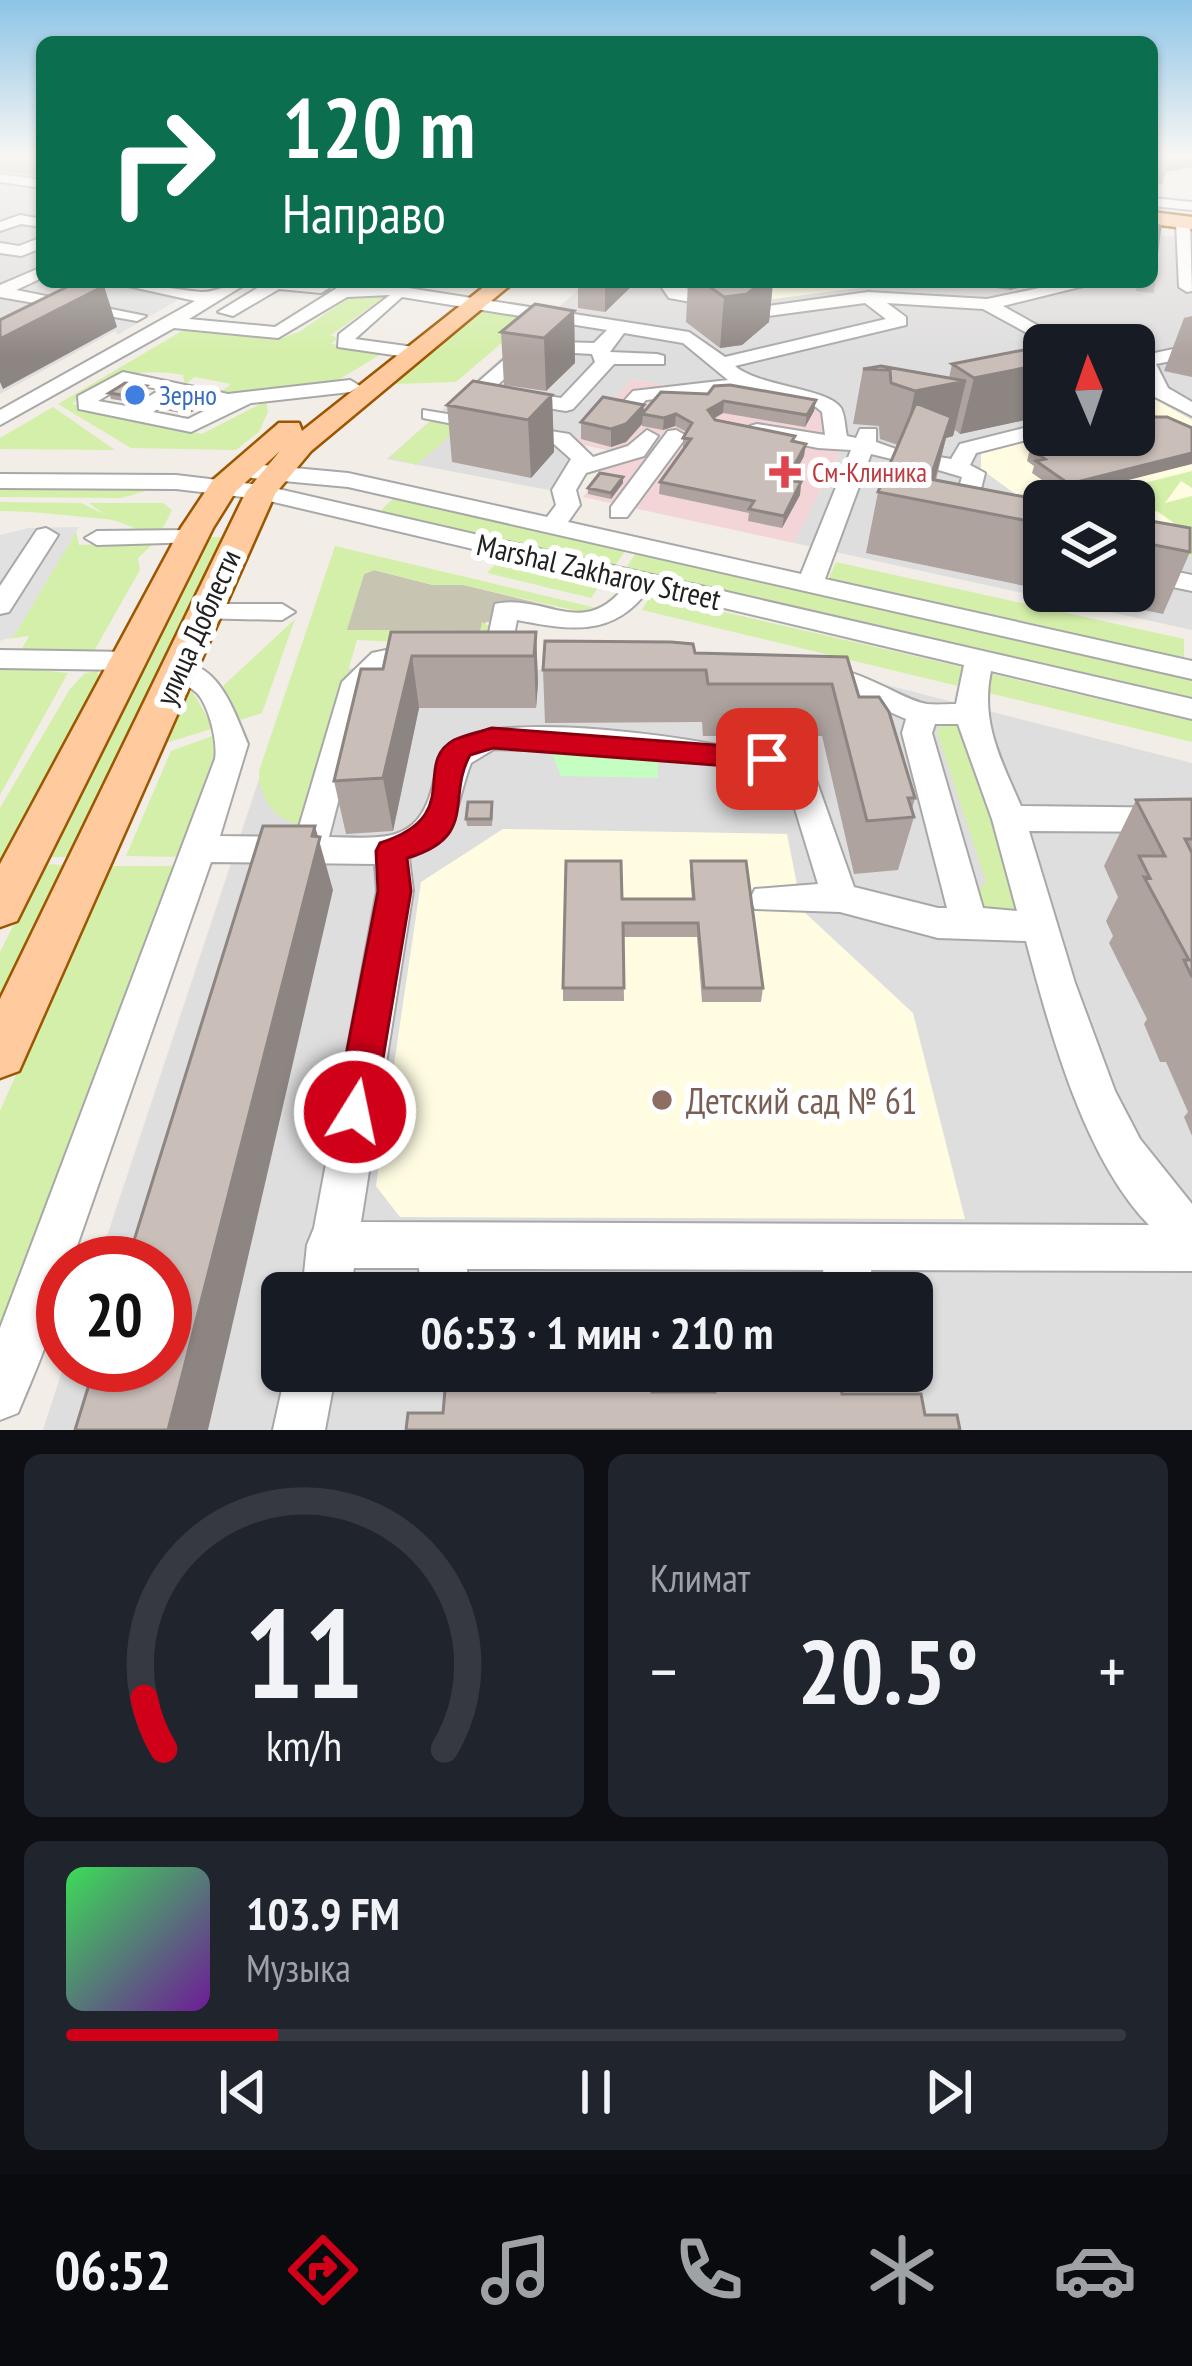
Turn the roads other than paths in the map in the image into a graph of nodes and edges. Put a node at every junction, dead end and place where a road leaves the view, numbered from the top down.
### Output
1 (1189, 225) edge
2 (22, 230) dead end
3 (0, 244) edge
4 (36, 245) edge
5 (36, 274) edge
6 (4, 284) edge
7 (1184, 287) edge
8 (151, 288) edge
9 (231, 288) edge
10 (269, 288) edge
11 (312, 288) edge
12 (671, 288) edge
13 (1063, 288) edge
14 (321, 289) junction
15 (344, 292) junction
16 (474, 296) edge
17 (868, 297) junction
18 (395, 298) dead end
19 (211, 299) junction
20 (987, 304) junction
21 (722, 305) junction
22 (137, 316) dead end
23 (170, 322) junction
24 (206, 324) junction
25 (1024, 324) edge
26 (620, 327) junction
27 (698, 330) junction
28 (247, 332) junction
29 (406, 350) junction
30 (1192, 351) edge
31 (603, 353) junction
32 (658, 360) dead end
33 (1155, 362) edge
34 (721, 364) junction
35 (746, 384) junction
36 (350, 386) junction
37 (173, 389) junction
38 (285, 394) junction
39 (1174, 395) edge
40 (244, 399) junction
41 (552, 403) junction
42 (626, 410) edge
43 (1192, 410) edge
44 (135, 414) junction
45 (430, 414) dead end
46 (308, 415) junction
47 (0, 418) edge
48 (742, 427) edge
49 (836, 428) junction
50 (525, 432) junction
51 (868, 434) junction
52 (1023, 435) edge
53 (647, 436) dead end
54 (676, 436) dead end
55 (896, 453) edge
56 (923, 458) edge
57 (581, 467) junction
58 (966, 467) junction
59 (999, 468) dead end
60 (0, 472) edge
61 (250, 480) junction
62 (643, 480) junction
63 (0, 481) edge
64 (619, 512) dead end
65 (552, 527) junction
66 (46, 535) dead end
67 (192, 537) junction
68 (98, 538) dead end
69 (980, 538) edge
70 (1155, 575) edge
71 (642, 581) junction
72 (1192, 583) edge
73 (810, 584) junction
74 (0, 606) edge
75 (204, 612) junction
76 (282, 612) dead end
77 (0, 658) edge
78 (979, 659) junction
79 (128, 661) junction
80 (1192, 670) edge
81 (178, 671) junction
82 (794, 680) edge
83 (1192, 709) edge
84 (922, 714) junction
85 (971, 714) junction
86 (1009, 818) junction
87 (1192, 820) edge
88 (200, 849) junction
89 (309, 850) junction
90 (391, 851) junction
91 (3, 897) edge
92 (840, 898) junction
93 (769, 899) dead end
94 (969, 922) junction
95 (1040, 927) junction
96 (0, 1054) edge
97 (1192, 1236) edge
98 (331, 1245) junction
99 (441, 1245) junction
100 (1192, 1248) edge
101 (847, 1270) edge
102 (328, 1272) edge
103 (443, 1272) edge
104 (307, 1392) edge
105 (0, 1394) edge
106 (299, 1430) edge

1 - 7 street
2 - 3 street
3 - 4 street
5 - 6 street
6 - 22 street
8 - 19 street
9 - 19 street
10 - 24 street
11 - 14 street
12 - 21 street
13 - 20 street
14 - 15 street
14 - 28 street
15 - 16 street
15 - 28 street
16 - 26 street
16 - 29 main road, улица Доблести
17 - 20 street
17 - 21 street
17 - 34 street
18 - 29 street
19 - 23 street
20 - 25 street
21 - 27 street
23 - 24 street
23 - 47 street
24 - 28 street
26 - 27 street
26 - 31 street
27 - 34 street
29 - 36 main road, улица Доблести
29 - 61 main road, улица Доблести
30 - 33 street
31 - 32 street
31 - 41 street
31 - 41 street
34 - 35 street
35 - 42 street
35 - 49 street
36 - 38 street
36 - 46 main road, улица Доблести
37 - 40 street
37 - 44 street
37 - 44 street
38 - 40 street
38 - 46 street
39 - 43 street
40 - 44 street
41 - 50 street
45 - 50 street
46 - 61 main road, улица Доблести
48 - 49 street
49 - 51 street
49 - 51 street
50 - 57 street
51 - 55 street
51 - 73 street
52 - 58 street
53 - 57 street
54 - 62 street
56 - 58 street
57 - 62 street
57 - 65 street
58 - 59 street
58 - 69 street
60 - 61 street, Marshal Zakharov Street
61 - 63 street, Marshal Zakharov Street
61 - 65 street, Marshal Zakharov Street
61 - 67 main road, улица Доблести
61 - 71 street, Marshal Zakharov Street
61 - 75 main road, улица Доблести
62 - 64 street
65 - 73 street, Marshal Zakharov Street
66 - 74 street
67 - 68 street
67 - 79 main road, улица Доблести
70 - 72 street
71 - 78 street, Marshal Zakharov Street
71 - 89 street
73 - 80 street, Marshal Zakharov Street
75 - 76 street
75 - 81 main road, улица Доблести
77 - 79 street
78 - 83 street, Marshal Zakharov Street
78 - 85 street
79 - 91 main road, улица Доблести
81 - 88 street
81 - 96 main road, улица Доблести
82 - 84 street
84 - 85 street
84 - 94 street
85 - 86 street
86 - 87 street
86 - 95 street
88 - 89 street
88 - 105 street
89 - 90 street
90 - 92 street
90 - 98 street
92 - 93 street
92 - 94 street
94 - 95 street
95 - 97 street
98 - 99 street
98 - 102 street
99 - 101 street
99 - 103 street
100 - 101 street
104 - 106 street

